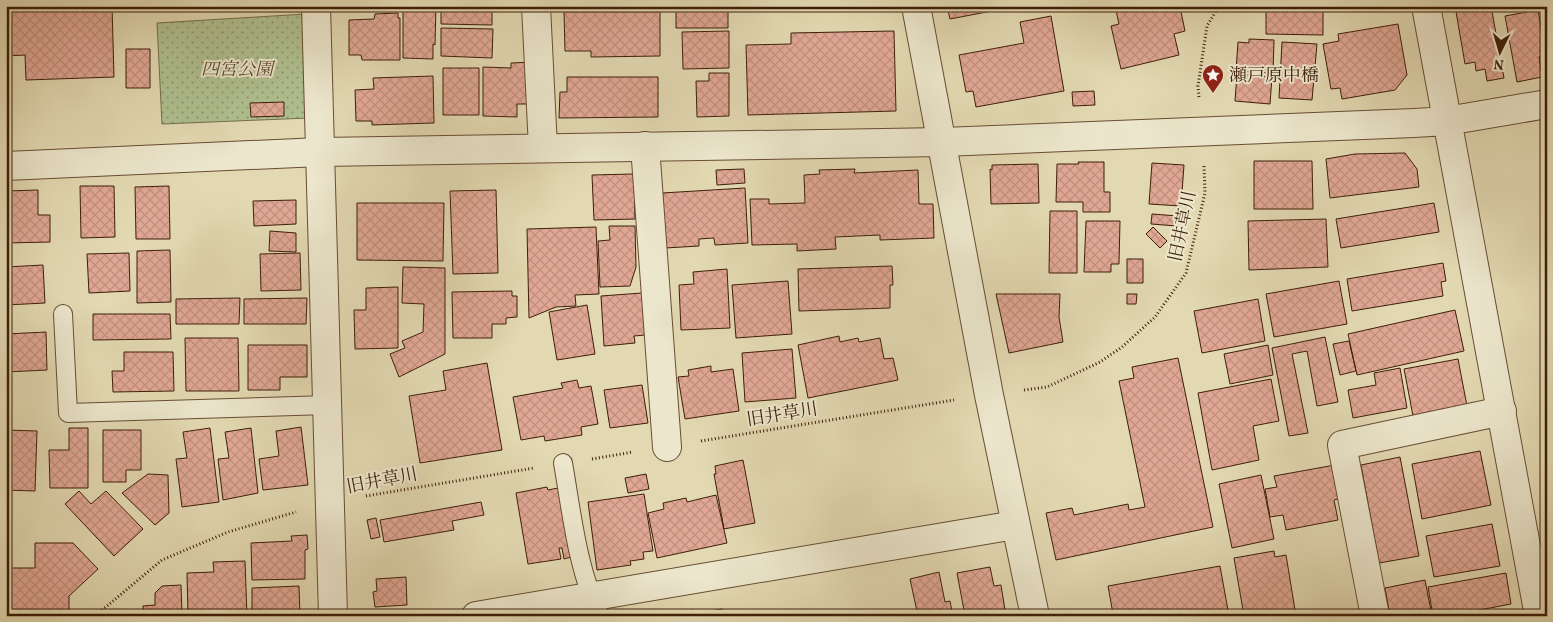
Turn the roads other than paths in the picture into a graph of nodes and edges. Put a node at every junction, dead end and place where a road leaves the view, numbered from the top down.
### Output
1 (316, 6) edge
2 (536, 6) edge
3 (916, 6) edge
4 (1426, 6) edge
5 (1547, 104) edge
6 (1447, 121) junction
7 (942, 142) junction
8 (645, 146) junction
9 (543, 148) junction
10 (320, 152) junction
11 (6, 166) edge
12 (63, 314) dead end
13 (328, 405) junction
14 (1502, 412) junction
15 (667, 447) road end
16 (563, 463) road end
17 (1015, 525) junction
18 (596, 606) edge
19 (333, 616) edge
20 (476, 616) edge
21 (1035, 616) edge
22 (1375, 616) edge
23 (1539, 616) edge

1 - 10 street
2 - 9 street
3 - 7 street
4 - 6 street
5 - 6 street
6 - 7 street
6 - 14 street
7 - 8 street
7 - 17 street
8 - 9 street
8 - 15 street
9 - 10 street
10 - 11 street
10 - 13 street
12 - 13 lane
13 - 19 street
14 - 22 street
14 - 23 street
16 - 18 lane
17 - 18 street
17 - 21 street
18 - 20 street

